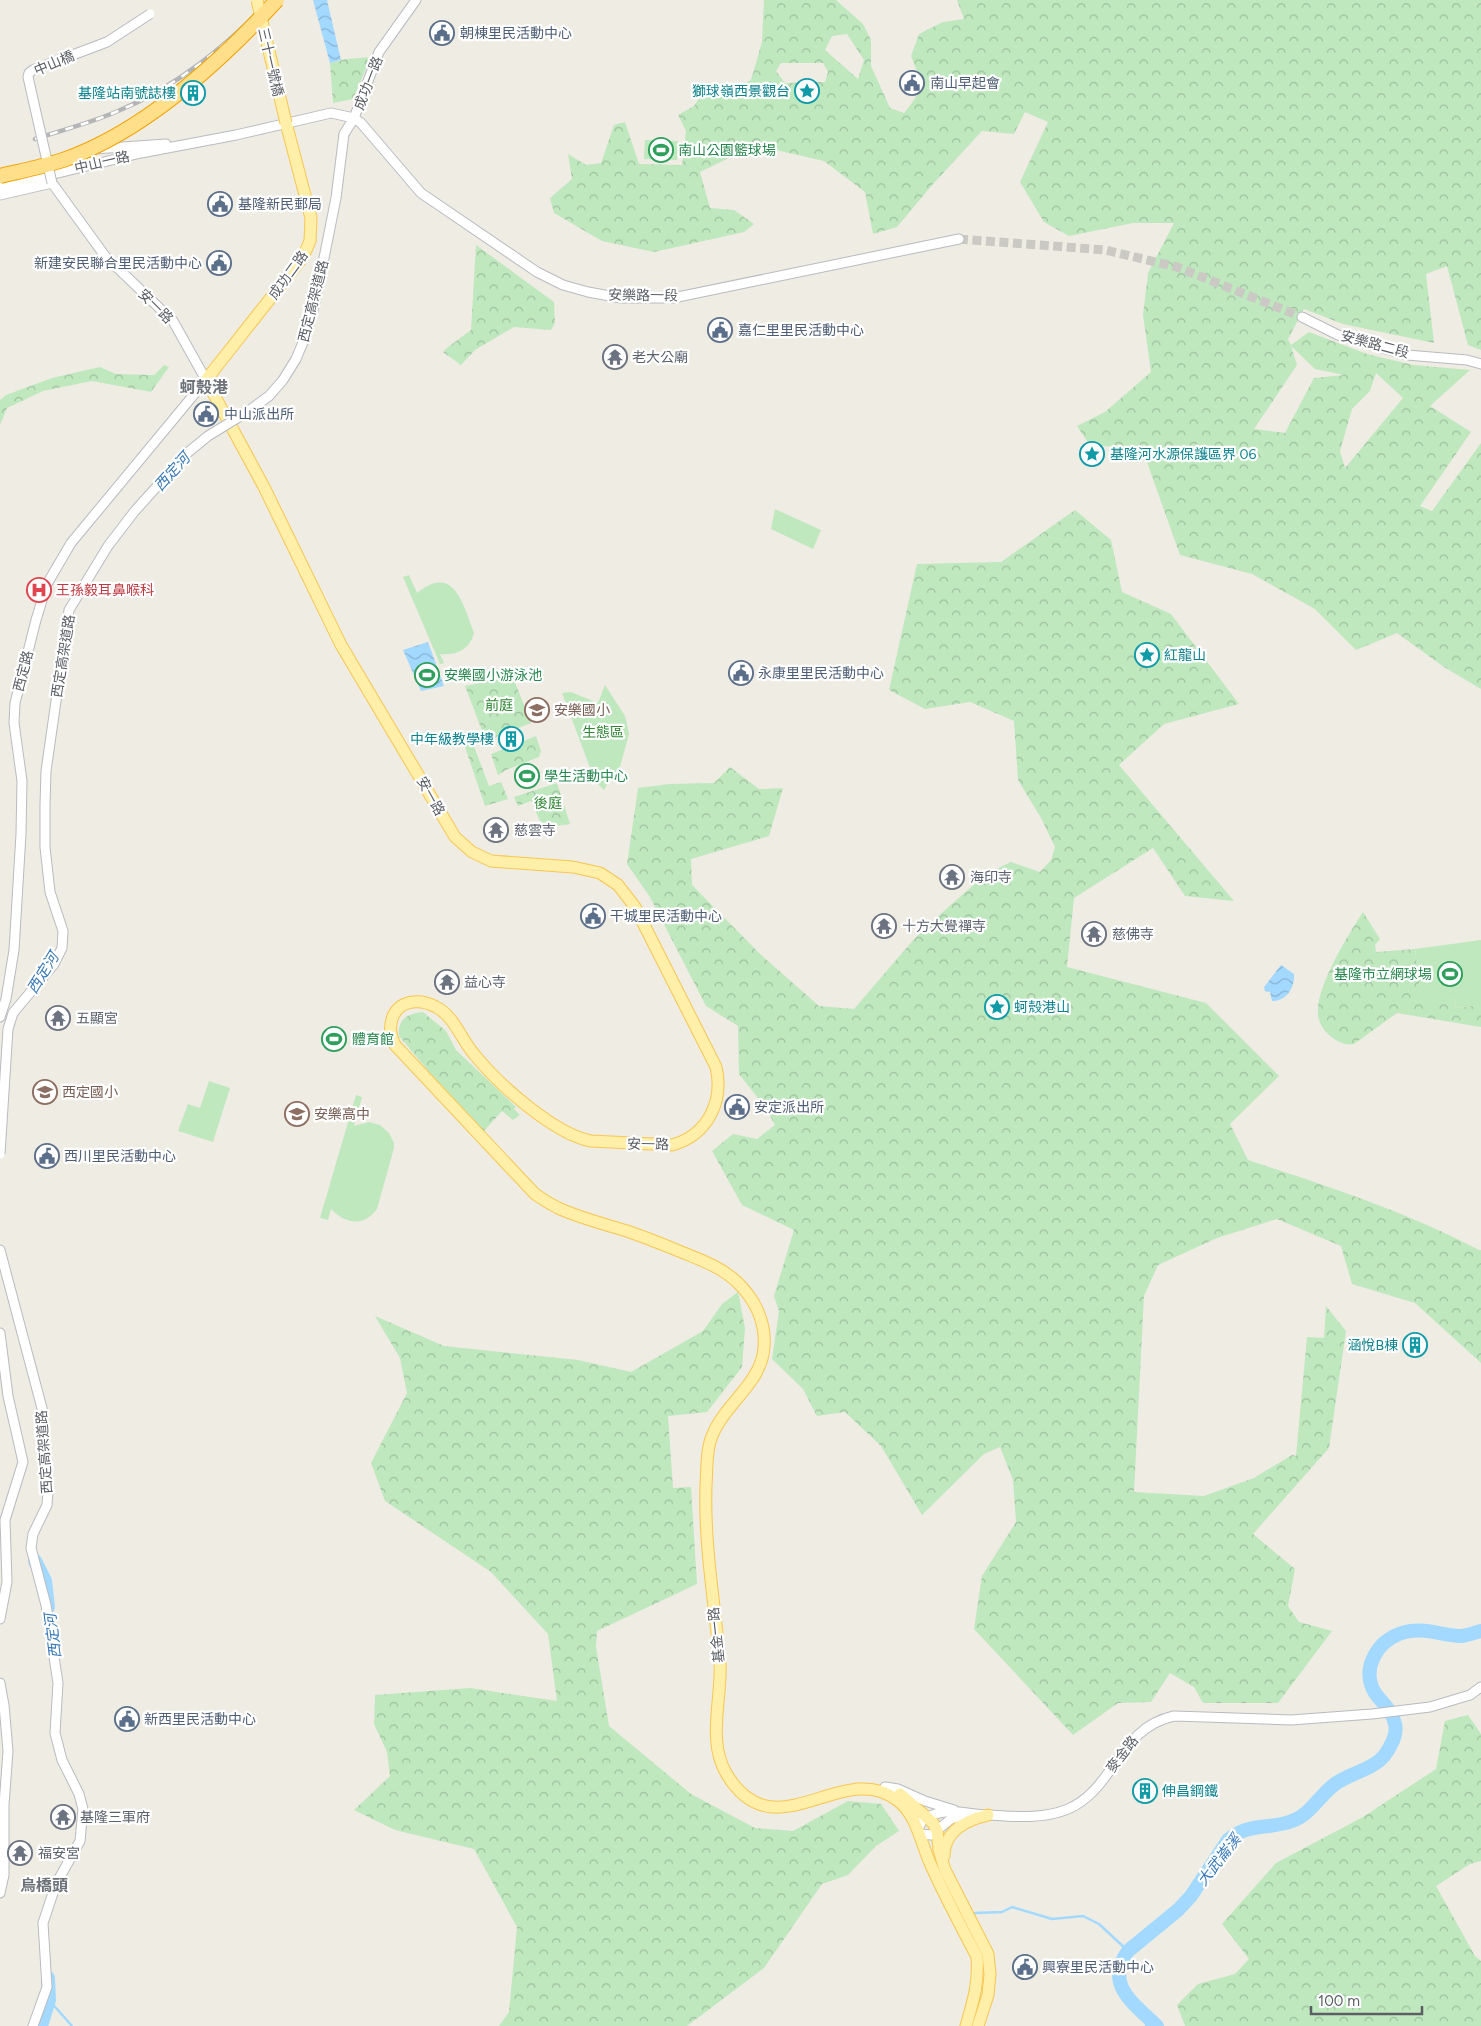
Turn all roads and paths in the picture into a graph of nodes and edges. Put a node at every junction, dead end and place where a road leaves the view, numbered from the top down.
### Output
1 (257, 0) edge
2 (277, 0) edge
3 (416, 0) edge
4 (150, 14) dead end
5 (353, 118) junction
6 (286, 123) junction
7 (204, 141) junction
8 (0, 169) edge
9 (0, 176) edge
10 (52, 183) junction
11 (0, 187) edge
12 (0, 195) edge
13 (959, 239) tunnel mouth
14 (1302, 317) tunnel mouth
15 (1481, 364) edge
16 (206, 380) junction
17 (0, 1017) edge
18 (0, 1154) edge
19 (0, 1250) edge
20 (0, 1333) edge
21 (763, 1355) joint
22 (0, 1619) edge
23 (0, 1683) edge
24 (1481, 1687) edge
25 (885, 1787) junction
26 (867, 1790) junction
27 (954, 1810) junction
28 (972, 1812) junction
29 (988, 1815) junction
30 (927, 1817) junction
31 (919, 1831) junction
32 (937, 1831) junction
33 (945, 1870) junction
34 (0, 1894) edge
35 (33, 2026) edge
36 (966, 2026) edge
37 (978, 2026) edge

1 - 6 main road, 三十一號橋, bridge
2 - 9 highway, bridge
3 - 5 street, 成功一路
4 - 10 street, 中山橋, bridge
5 - 6 street, 中山一路
5 - 13 street, 安樂路一段
5 - 18 street, 西定高架道路, bridge
6 - 7 street, 中山一路
6 - 16 main road, 成功二路
7 - 8 street, 中山一路
7 - 11 street, 中山一路
10 - 12 street
10 - 16 street, 安一路
14 - 15 street, 安樂路二段
16 - 17 street, 西定路
16 - 21 main road, 安一路
19 - 35 street, 西定高架道路
20 - 22 street
21 - 26 main road, 基金一路
23 - 34 street
24 - 29 street, 麥金路
25 - 26 main road, 基金一路
25 - 27 street
25 - 30 main road
26 - 31 main road, 基金一路
27 - 28 street, 麥金路
27 - 30 street, 麥金路
28 - 29 street, 麥金路
28 - 32 street
29 - 33 main road
30 - 31 street
30 - 32 main road
31 - 32 street
31 - 36 main road, 基金一路
32 - 33 main road
33 - 37 main road

